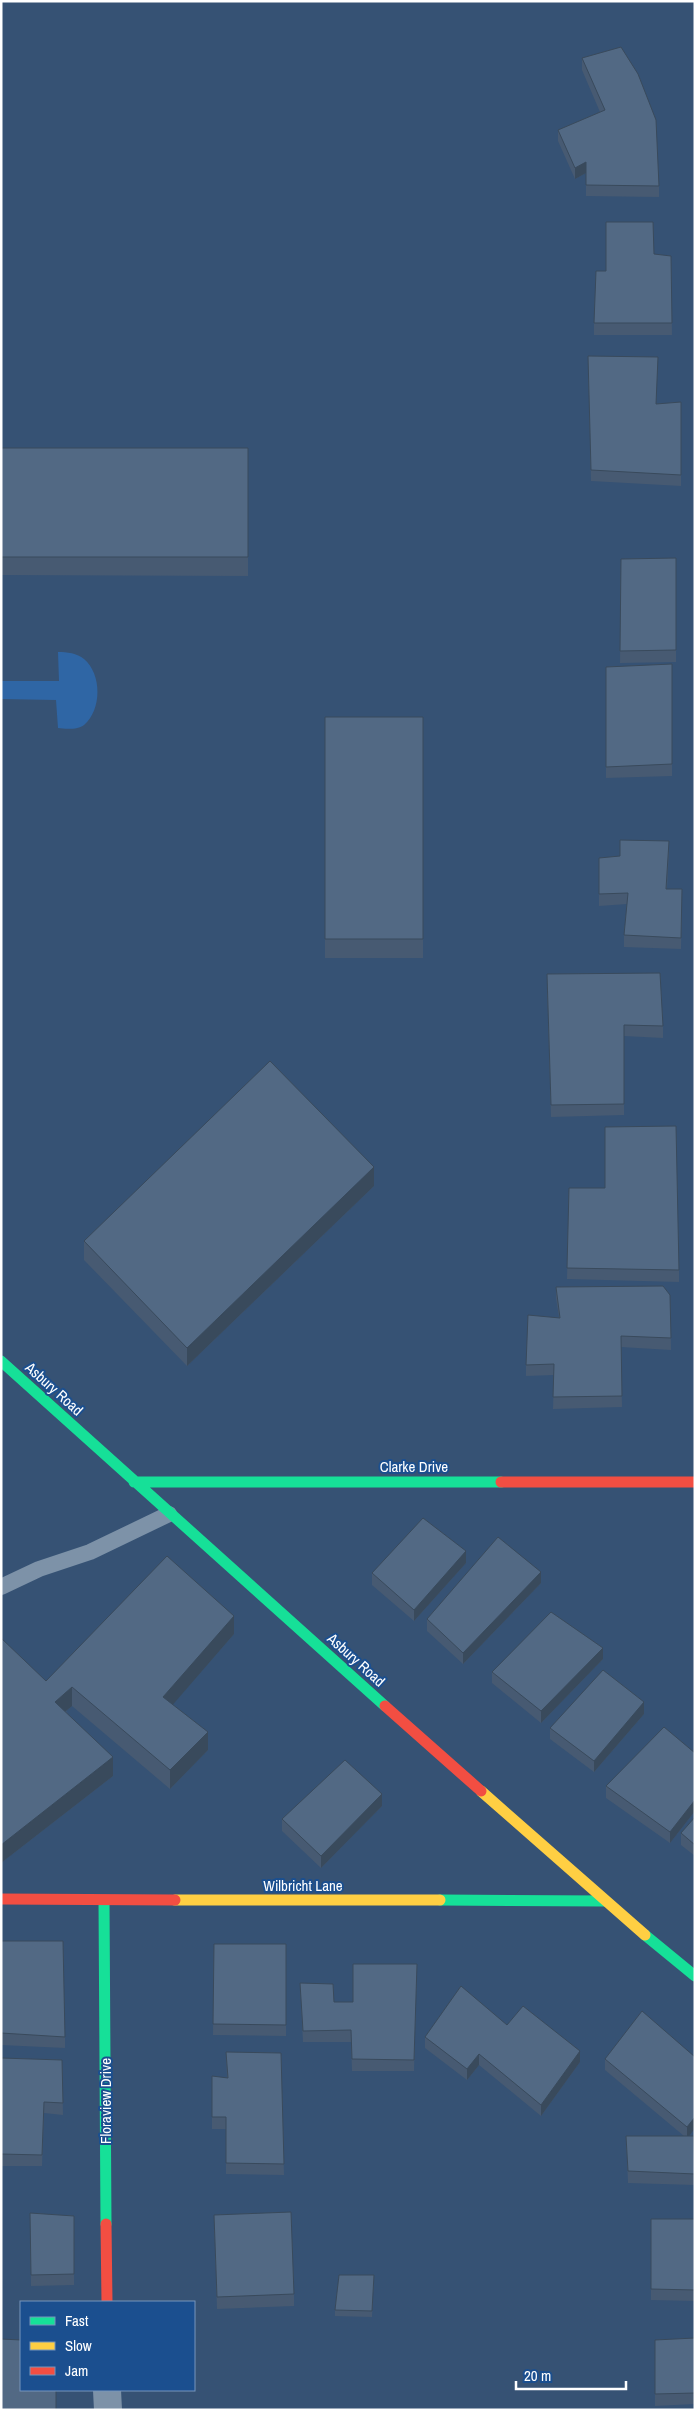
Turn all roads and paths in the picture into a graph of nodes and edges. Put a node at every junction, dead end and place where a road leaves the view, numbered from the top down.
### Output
1 (1, 1361) edge
2 (134, 1482) junction
3 (695, 1482) edge
4 (169, 1514) junction
5 (1, 1587) edge
6 (1, 1899) edge
7 (104, 1901) junction
8 (605, 1901) junction
9 (695, 1976) edge
10 (107, 2301) edge
11 (108, 2391) edge
12 (108, 2410) edge

1 - 2 street, Asbury Road
2 - 3 street, Clarke Drive
2 - 4 street, Asbury Road
4 - 5 lane
4 - 8 street, Asbury Road
6 - 7 street, Wilbricht Lane
7 - 8 street, Wilbricht Lane
7 - 10 street, Floraview Drive
8 - 9 street, Asbury Road
11 - 12 street

